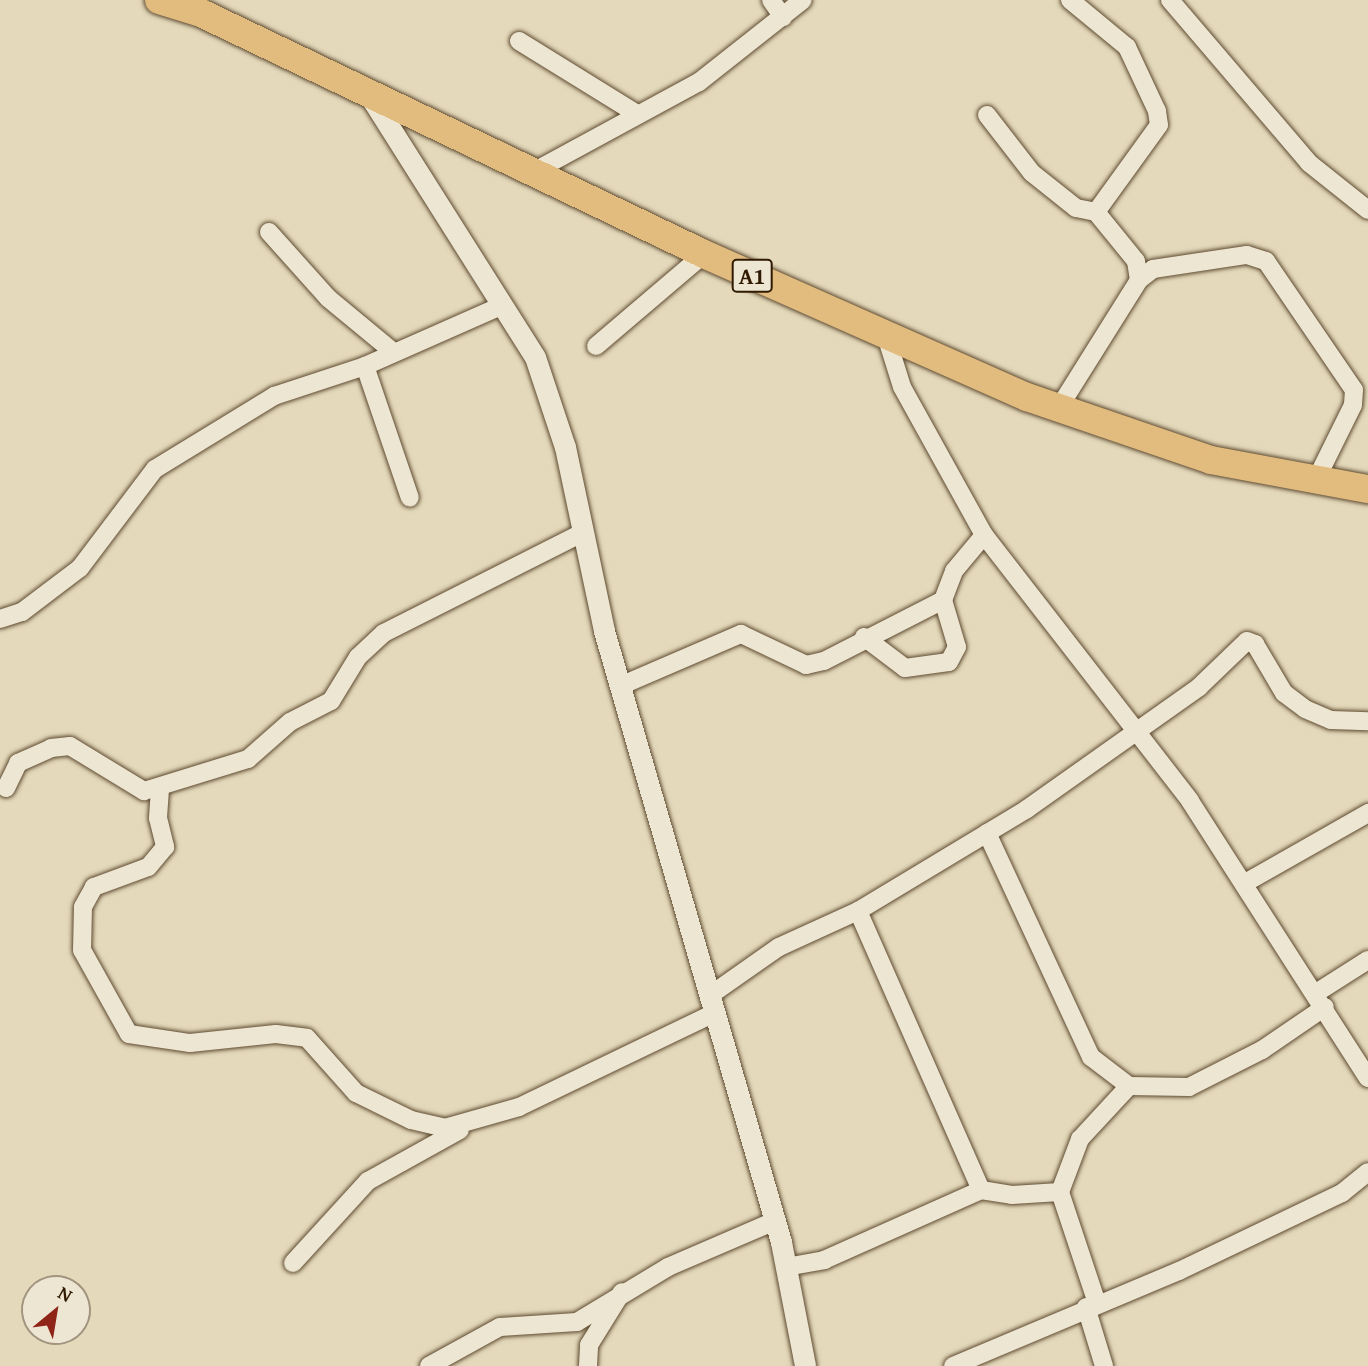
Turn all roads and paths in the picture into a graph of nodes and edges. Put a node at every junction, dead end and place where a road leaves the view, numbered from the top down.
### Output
1 (771, 0) edge
2 (803, 0) edge
3 (1070, 0) edge
4 (1170, 0) edge
5 (164, 1) edge
6 (783, 17) junction
7 (519, 41) dead end
8 (365, 88) junction
9 (637, 114) junction
10 (988, 115) dead end
11 (536, 171) junction
12 (1368, 210) edge
13 (1096, 212) junction
14 (269, 232) dead end
15 (704, 254) junction
16 (1146, 275) junction
17 (503, 304) junction
18 (887, 339) junction
19 (596, 346) dead end
20 (393, 351) junction
21 (365, 366) junction
22 (1058, 409) junction
23 (1316, 480) junction
24 (1368, 489) edge
25 (410, 498) dead end
26 (582, 533) junction
27 (984, 535) junction
28 (943, 600) junction
29 (0, 619) edge
30 (864, 637) junction
31 (620, 686) junction
32 (1368, 721) edge
33 (1138, 732) junction
34 (6, 788) dead end
35 (160, 789) junction
36 (1368, 813) edge
37 (987, 833) junction
38 (1245, 883) junction
39 (858, 911) junction
40 (1368, 960) edge
41 (1321, 1000) junction
42 (712, 1005) junction
43 (1368, 1078) edge
44 (1129, 1086) junction
45 (470, 1125) junction
46 (1368, 1172) edge
47 (981, 1189) junction
48 (1060, 1192) junction
49 (775, 1220) junction
50 (293, 1263) dead end
51 (786, 1267) junction
52 (622, 1292) junction
53 (1091, 1305) junction
54 (429, 1366) edge
55 (588, 1366) edge
56 (805, 1366) edge
57 (953, 1366) edge
58 (1104, 1366) edge

1 - 6 street
2 - 6 street
3 - 13 street
4 - 12 street
5 - 8 highway, A1
6 - 9 street
7 - 9 street
8 - 11 highway, A1
8 - 17 street
9 - 11 street
10 - 13 street
11 - 15 highway, A1
13 - 16 street
14 - 20 street
15 - 18 highway, A1
15 - 19 street
16 - 22 street
16 - 23 street
17 - 20 street
17 - 26 street
18 - 22 highway, A1
18 - 27 street
20 - 21 street
21 - 25 street
21 - 29 street
22 - 23 highway, A1
23 - 24 highway, A1
26 - 31 street
26 - 35 street
27 - 28 street
27 - 33 street
28 - 30 street
28 - 30 street
30 - 31 street
31 - 42 street
32 - 33 street
33 - 37 street
33 - 38 street
34 - 35 street
35 - 45 street
36 - 38 street
37 - 39 street
37 - 44 street
38 - 41 street
39 - 42 street
39 - 47 street
40 - 41 street
41 - 43 street
41 - 44 street
42 - 45 street
42 - 49 street
44 - 48 street
45 - 50 street
46 - 53 street
47 - 48 street
47 - 51 street
48 - 53 street
49 - 51 street
49 - 52 street
51 - 56 street
52 - 54 street
52 - 55 street
53 - 57 street
53 - 58 street

